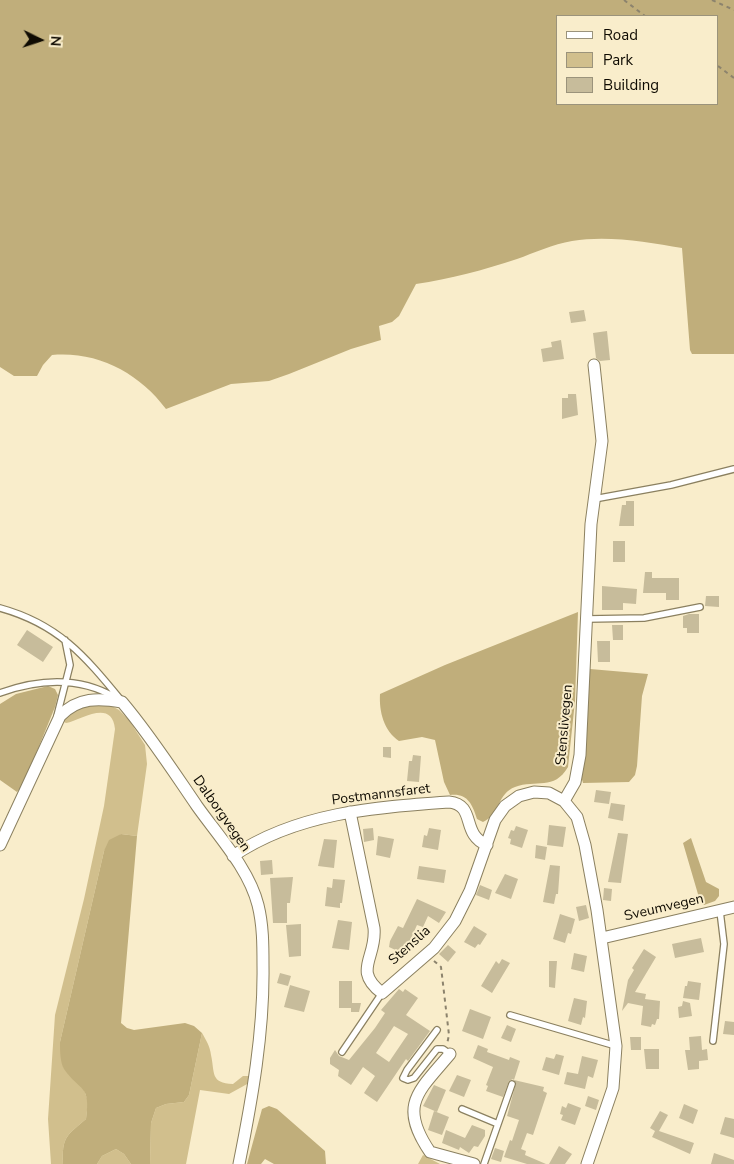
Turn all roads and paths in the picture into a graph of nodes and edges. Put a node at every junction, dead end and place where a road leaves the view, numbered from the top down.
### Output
1 (624, 0) edge
2 (712, 0) edge
3 (734, 10) edge
4 (644, 15) edge
5 (719, 67) edge
6 (734, 78) edge
7 (594, 365) dead end
8 (734, 469) edge
9 (594, 499) junction
10 (700, 607) dead end
11 (0, 608) edge
12 (587, 619) junction
13 (64, 638) junction
14 (66, 682) junction
15 (0, 693) edge
16 (122, 702) junction
17 (56, 723) junction
18 (564, 801) junction
19 (350, 812) junction
20 (0, 845) edge
21 (486, 845) junction
22 (233, 856) junction
23 (734, 907) edge
24 (720, 910) junction
25 (602, 938) junction
26 (424, 957) junction
27 (382, 993) junction
28 (510, 1015) dead end
29 (437, 1030) dead end
30 (713, 1041) dead end
31 (616, 1046) junction
32 (342, 1052) dead end
33 (448, 1052) junction
34 (512, 1084) dead end
35 (462, 1109) dead end
36 (498, 1124) junction
37 (239, 1164) edge
38 (474, 1164) edge
39 (484, 1164) edge
40 (587, 1164) edge

1 - 4 path
2 - 3 path
5 - 6 path
7 - 9 street, Stenslivegen
8 - 9 lane
9 - 12 street, Stenslivegen
10 - 12 lane
11 - 13 lane
12 - 18 street, Stenslivegen
13 - 14 lane
13 - 16 lane
14 - 15 lane
14 - 16 lane
14 - 17 lane
16 - 17 street
16 - 22 street, Dalborgvegen
17 - 20 street
18 - 21 street, Stenslia
18 - 25 street
19 - 21 street, Postmannsfaret
19 - 22 street, Postmannsfaret
19 - 27 street, Stenslia
21 - 26 street, Stenslia
22 - 37 street, Dalborgvegen
23 - 24 street, Sveumvegen
24 - 25 street, Sveumvegen
24 - 30 lane
25 - 31 street
26 - 27 street, Stenslia
26 - 33 path
27 - 32 lane
28 - 31 lane
29 - 33 lane
31 - 40 street
33 - 38 street
34 - 36 lane
35 - 36 lane
36 - 39 lane

